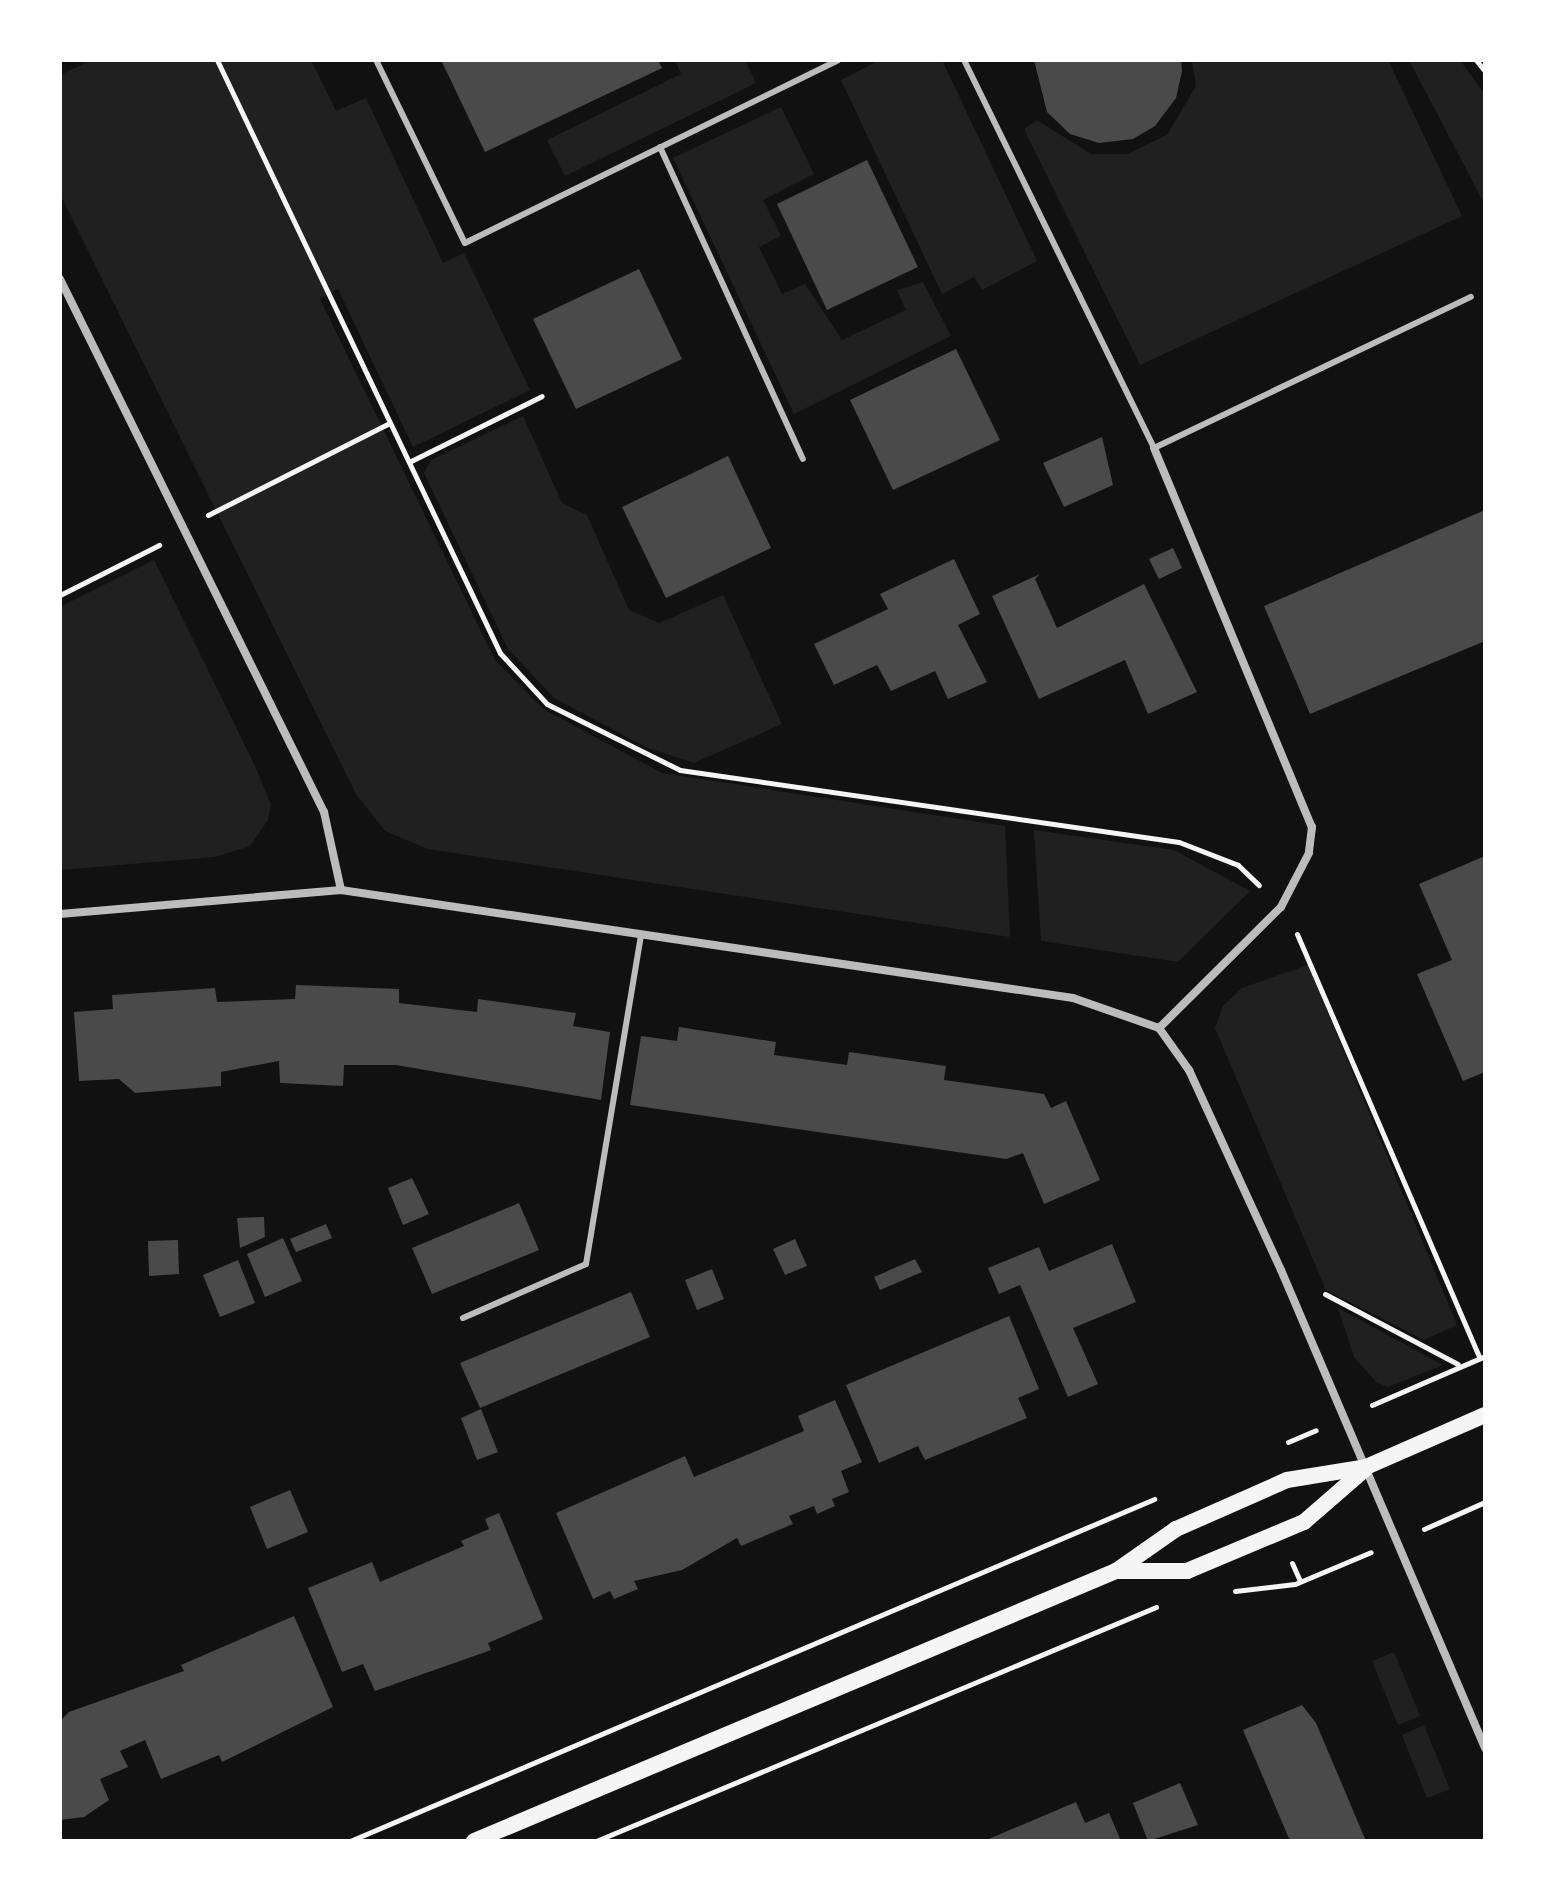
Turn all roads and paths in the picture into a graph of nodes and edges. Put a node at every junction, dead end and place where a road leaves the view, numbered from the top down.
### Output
1 (217, 60) edge
2 (376, 60) edge
3 (839, 60) edge
4 (964, 60) edge
5 (1476, 60) edge
6 (1485, 71) edge
7 (660, 147) junction
8 (60, 279) edge
9 (1471, 297) dead end
10 (542, 396) dead end
11 (389, 423) junction
12 (1154, 448) junction
13 (803, 459) dead end
14 (409, 462) junction
15 (186, 530) junction
16 (60, 595) edge
17 (341, 890) junction
18 (1281, 907) junction
19 (60, 914) edge
20 (641, 934) junction
21 (1159, 1028) junction
22 (1281, 1270) junction
23 (463, 1318) dead end
24 (1483, 1357) edge
25 (1459, 1365) junction
26 (1485, 1415) edge
27 (1345, 1418) junction
28 (1275, 1448) dead end
29 (1366, 1467) junction
30 (1160, 1497) dead end
31 (1485, 1502) edge
32 (1398, 1540) junction
33 (1116, 1571) junction
34 (1222, 1593) dead end
35 (1164, 1604) dead end
36 (1485, 1748) edge
37 (494, 1837) edge
38 (350, 1841) edge
39 (474, 1841) edge
40 (596, 1841) edge

1 - 11 path
2 - 7 lane
3 - 7 lane
4 - 12 lane
5 - 6 path
7 - 13 lane
8 - 15 street
9 - 12 lane
10 - 14 path
11 - 14 path
11 - 15 path
12 - 18 street
14 - 18 path
15 - 16 path
15 - 17 street
17 - 19 street
17 - 20 street
18 - 21 street
18 - 24 path
20 - 21 street
20 - 23 lane
21 - 22 street
22 - 25 path
22 - 27 street
24 - 25 path
25 - 27 path
26 - 29 main road
27 - 28 path
27 - 29 street
29 - 32 street
29 - 33 main road
29 - 33 main road
30 - 38 path
31 - 32 path
32 - 34 path
32 - 36 street
33 - 37 main road
35 - 40 path
37 - 39 main road

